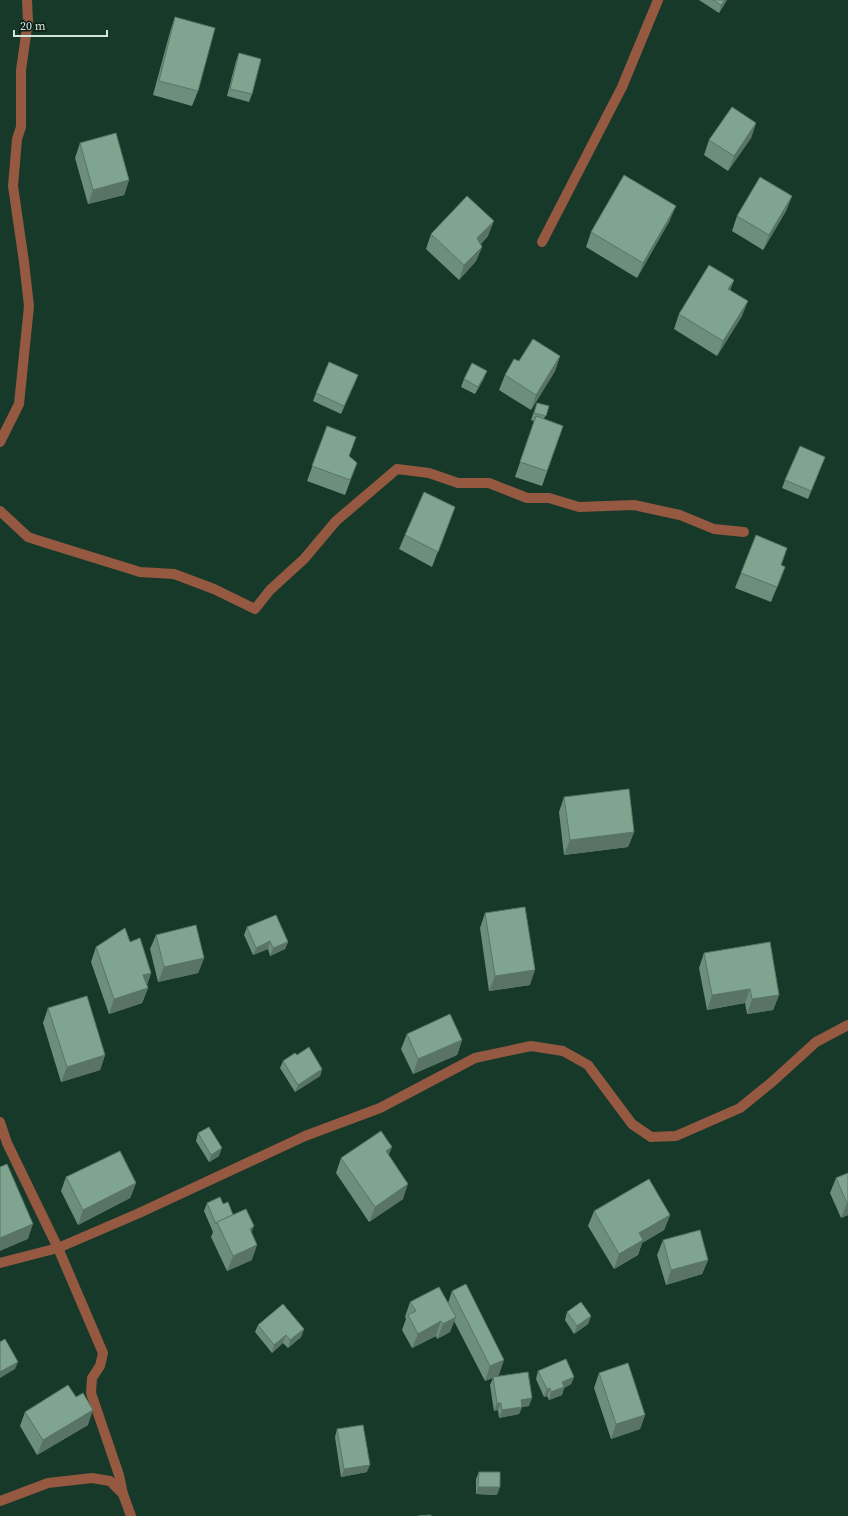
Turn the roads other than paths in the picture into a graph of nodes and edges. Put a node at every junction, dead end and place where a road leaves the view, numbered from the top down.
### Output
1 (27, 0) edge
2 (658, 0) edge
3 (542, 242) dead end
4 (0, 442) edge
5 (0, 511) edge
6 (744, 532) dead end
7 (848, 1025) edge
8 (0, 1122) edge
9 (58, 1248) junction
10 (0, 1262) edge
11 (123, 1494) junction
12 (0, 1501) edge
13 (131, 1516) edge

1 - 4 street
2 - 3 street
5 - 6 street
7 - 9 street
8 - 9 street
9 - 10 street
9 - 11 street
11 - 12 street
11 - 13 street

